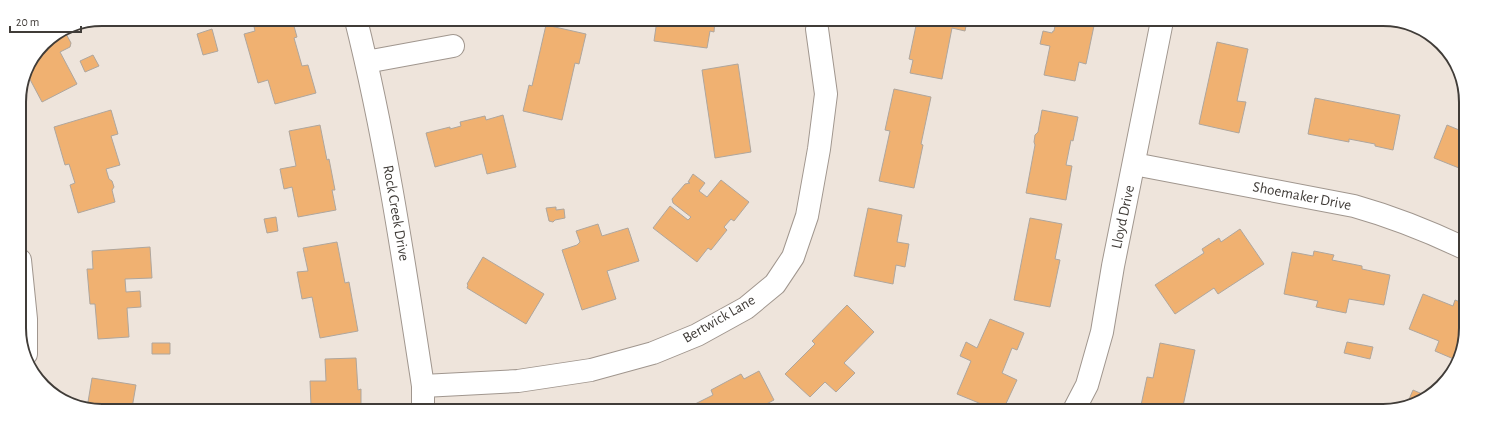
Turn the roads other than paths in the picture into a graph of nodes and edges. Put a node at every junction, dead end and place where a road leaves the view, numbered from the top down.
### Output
1 (357, 26) edge
2 (1161, 26) edge
3 (816, 29) dead end
4 (452, 46) dead end
5 (366, 62) junction
6 (1134, 164) junction
7 (1459, 246) edge
8 (423, 386) junction
9 (423, 404) edge
10 (1077, 404) edge

1 - 5 street, Rock Creek Drive
2 - 6 street, Lloyd Drive
3 - 8 street, Bertwick Lane
4 - 5 street
5 - 8 street, Rock Creek Drive
6 - 7 street, Shoemaker Drive
6 - 10 street, Lloyd Drive
8 - 9 street, Rock Creek Drive

